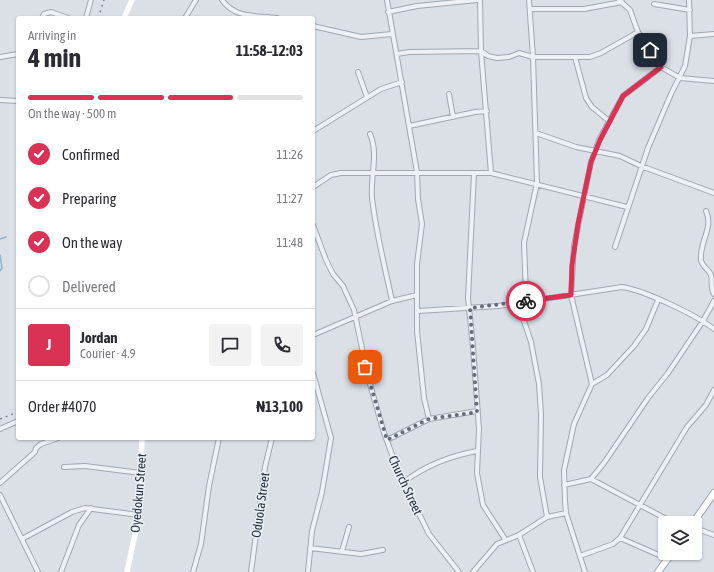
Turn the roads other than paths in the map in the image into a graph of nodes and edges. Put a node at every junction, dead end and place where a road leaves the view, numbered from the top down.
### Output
1 (91, 0) edge
2 (132, 0) edge
3 (196, 0) edge
4 (222, 0) edge
5 (386, 0) edge
6 (477, 0) edge
7 (480, 0) edge
8 (529, 0) edge
9 (690, 0) edge
10 (621, 1) edge
11 (654, 4) dead end
12 (531, 9) junction
13 (690, 10) junction
14 (388, 12) junction
15 (44, 16) edge
16 (62, 16) edge
17 (87, 16) edge
18 (125, 16) edge
19 (186, 16) edge
20 (242, 16) edge
21 (315, 26) edge
22 (638, 32) junction
23 (392, 34) junction
24 (714, 34) edge
25 (690, 36) junction
26 (481, 51) junction
27 (16, 54) edge
28 (397, 54) junction
29 (0, 57) edge
30 (534, 57) junction
31 (575, 57) junction
32 (661, 67) junction
33 (358, 72) dead end
34 (680, 78) junction
35 (714, 81) edge
36 (402, 82) junction
37 (449, 94) dead end
38 (367, 97) junction
39 (0, 100) edge
40 (16, 100) edge
41 (487, 111) junction
42 (453, 116) junction
43 (609, 121) junction
44 (409, 126) junction
45 (315, 130) edge
46 (536, 133) junction
47 (370, 134) dead end
48 (596, 152) junction
49 (641, 166) junction
50 (373, 172) junction
51 (417, 172) junction
52 (491, 172) junction
53 (474, 173) junction
54 (537, 183) junction
55 (315, 186) edge
56 (714, 193) edge
57 (585, 197) junction
58 (627, 207) junction
59 (706, 211) dead end
60 (315, 230) edge
61 (615, 247) dead end
62 (714, 294) edge
63 (417, 295) junction
64 (571, 295) junction
65 (658, 300) junction
66 (392, 301) junction
67 (524, 301) junction
68 (714, 301) edge
69 (470, 308) junction
70 (418, 311) junction
71 (355, 318) junction
72 (704, 321) junction
73 (714, 329) edge
74 (315, 334) edge
75 (592, 384) junction
76 (315, 386) edge
77 (714, 390) edge
78 (477, 412) junction
79 (429, 419) junction
80 (16, 422) edge
81 (0, 429) edge
82 (53, 440) edge
83 (142, 440) edge
84 (219, 440) edge
85 (272, 440) edge
86 (387, 440) junction
87 (477, 451) junction
88 (64, 467) dead end
89 (141, 473) junction
90 (591, 479) junction
91 (404, 482) junction
92 (0, 483) edge
93 (564, 485) junction
94 (714, 493) edge
95 (0, 495) edge
96 (714, 496) edge
97 (639, 505) junction
98 (91, 508) junction
99 (566, 514) junction
100 (139, 515) junction
101 (660, 516) edge
102 (699, 516) edge
103 (699, 516) edge
104 (547, 517) junction
105 (349, 527) dead end
106 (702, 531) edge
107 (519, 535) junction
108 (714, 535) edge
109 (620, 538) junction
110 (22, 539) junction
111 (504, 539) junction
112 (310, 548) junction
113 (383, 550) dead end
114 (342, 551) junction
115 (658, 551) edge
116 (580, 556) junction
117 (667, 560) edge
118 (38, 572) edge
119 (61, 572) edge
120 (127, 572) edge
121 (193, 572) edge
122 (251, 572) edge
123 (308, 572) edge
124 (459, 572) edge
125 (473, 572) edge
126 (533, 572) edge
127 (585, 572) edge
128 (659, 572) edge

1 - 17 street
2 - 18 street
3 - 19 street
4 - 20 street
5 - 14 street
6 - 14 street
7 - 26 street
8 - 12 street
9 - 13 street
10 - 12 street
10 - 22 street
11 - 13 street
12 - 30 street
13 - 25 street
14 - 23 street
15 - 16 street
21 - 23 street
22 - 31 street
22 - 32 street
23 - 28 street
24 - 25 street
25 - 34 street
26 - 28 street
26 - 30 street
26 - 41 street
27 - 29 street
28 - 36 street
30 - 31 street
30 - 46 street
31 - 43 street
32 - 34 street
32 - 43 street
33 - 38 street
34 - 35 street
34 - 49 street
36 - 38 street
36 - 44 street
37 - 42 street
38 - 45 street
39 - 40 street
41 - 42 street
41 - 52 street
42 - 44 street
43 - 48 street
44 - 51 street
46 - 48 street
46 - 54 street
47 - 50 street
48 - 49 street
48 - 57 street
49 - 56 street
49 - 58 street
50 - 51 street
50 - 55 street
50 - 66 street
51 - 53 street
51 - 63 street
52 - 53 street
52 - 54 street
53 - 69 street
54 - 57 street
54 - 67 street
57 - 58 street
57 - 64 street
58 - 61 street
59 - 62 street
60 - 71 street, Church Street
63 - 66 street
63 - 70 street
64 - 65 street
64 - 67 street
64 - 75 street
65 - 72 street
65 - 75 street
66 - 71 street
67 - 69 street
67 - 104 street
68 - 72 street
69 - 70 street
69 - 78 street
70 - 79 street
71 - 74 street
71 - 86 street, Church Street
72 - 73 street
72 - 90 street
75 - 93 street
76 - 112 street
77 - 97 street
78 - 79 street
78 - 87 street
79 - 86 street
80 - 81 street
82 - 92 street
83 - 89 street, Oyedokun Street
84 - 121 street
85 - 122 street, Oduola Street
86 - 91 street, Church Street
87 - 91 street
87 - 111 street
88 - 89 street
89 - 100 street, Oyedokun Street
90 - 93 street
90 - 97 street
91 - 124 street, Church Street
93 - 99 street
94 - 102 main road
95 - 110 street
96 - 103 main road
97 - 101 street
97 - 109 street
98 - 100 street
98 - 110 street
98 - 119 street
99 - 104 street
99 - 116 street
100 - 120 street, Oyedokun Street
104 - 107 street
105 - 114 street
106 - 108 street
107 - 111 street
107 - 126 street
109 - 115 street
109 - 116 street
110 - 118 street
111 - 125 street
112 - 114 street
112 - 123 street
113 - 114 street
116 - 127 street
117 - 128 main road

